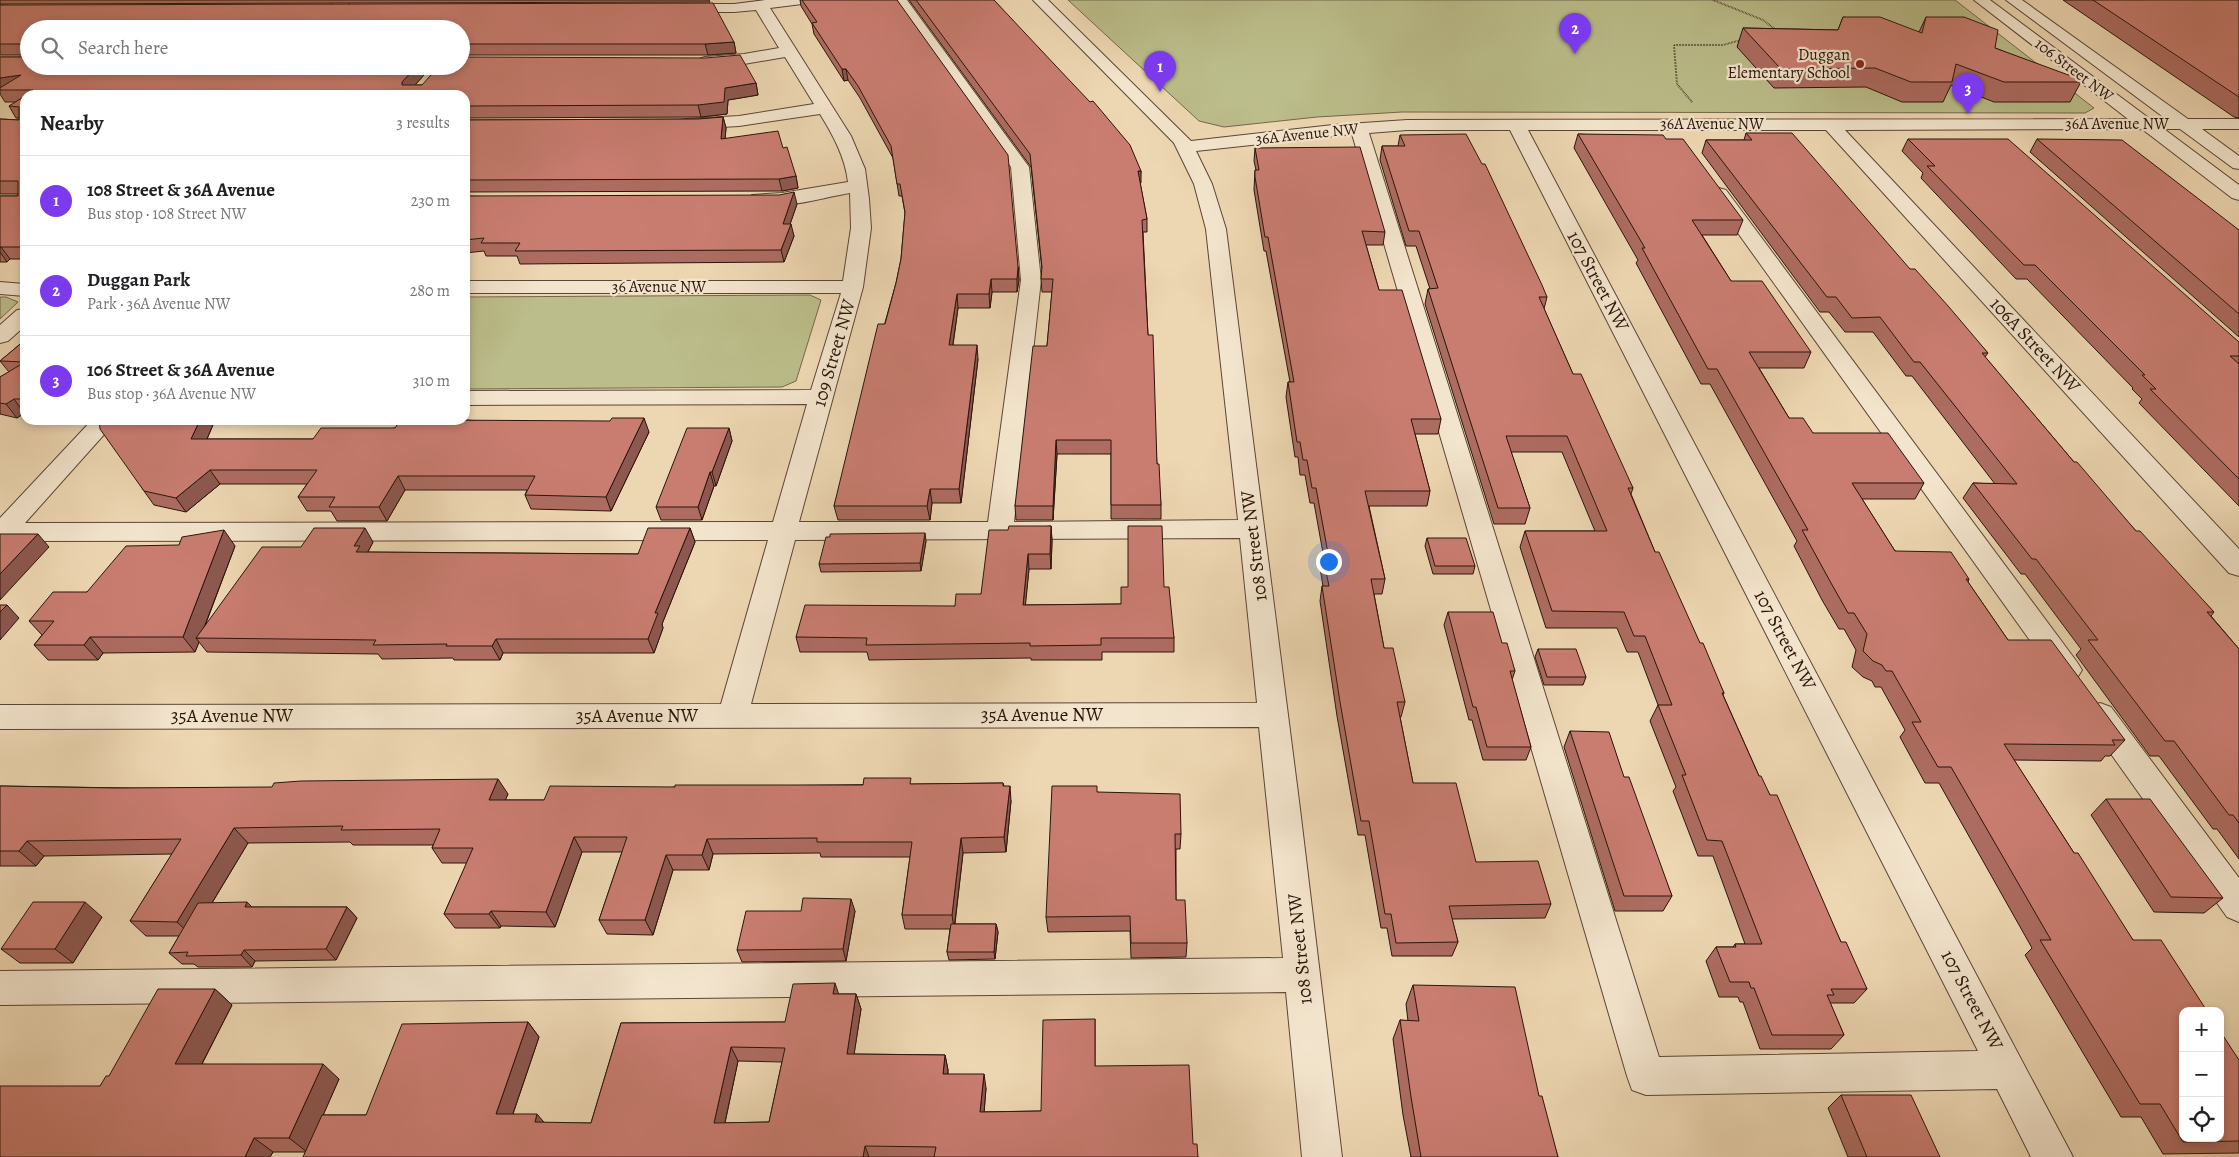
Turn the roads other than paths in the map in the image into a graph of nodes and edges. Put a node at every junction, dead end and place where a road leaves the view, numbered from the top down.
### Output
1 (802, 0) edge
2 (900, 0) edge
3 (1040, 0) edge
4 (1980, 0) edge
5 (2013, 0) edge
6 (345, 6) edge
7 (761, 6) junction
8 (667, 8) edge
9 (315, 9) edge
10 (324, 20) edge
11 (790, 51) junction
12 (688, 62) edge
13 (823, 108) junction
14 (1516, 124) junction
15 (1674, 124) junction
16 (1830, 124) junction
17 (1984, 124) junction
18 (2146, 124) junction
19 (2184, 124) junction
20 (2239, 124) edge
21 (666, 125) edge
22 (1359, 128) junction
23 (2002, 140) edge
24 (1186, 147) junction
25 (1688, 152) edge
26 (2239, 164) edge
27 (1706, 176) edge
28 (858, 186) junction
29 (2239, 194) edge
30 (743, 199) edge
31 (0, 288) edge
32 (470, 288) edge
33 (853, 288) junction
34 (20, 290) edge
35 (20, 319) edge
36 (0, 336) edge
37 (821, 397) junction
38 (470, 398) edge
39 (100, 425) edge
40 (1252, 530) junction
41 (785, 531) junction
42 (1000, 531) junction
43 (1, 532) edge
44 (2239, 566) edge
45 (733, 716) junction
46 (1273, 716) junction
47 (0, 717) edge
48 (2239, 906) edge
49 (1303, 975) junction
50 (0, 988) edge
51 (2008, 1070) junction
52 (1322, 1157) edge
53 (2053, 1157) edge

1 - 7 street
2 - 42 street
3 - 24 street, 108 Street NW
4 - 18 street, 106 Street NW
5 - 19 street, 106 Street NW
6 - 9 street
6 - 10 street
7 - 8 street
7 - 11 street, 109 Street NW
11 - 12 street
11 - 13 street, 109 Street NW
13 - 21 street
13 - 28 street, 109 Street NW
14 - 15 street, 36A Avenue NW
14 - 22 street, 36A Avenue NW
14 - 51 street, 107 Street NW
15 - 16 street, 36A Avenue NW
15 - 25 street
16 - 17 street, 36A Avenue NW
16 - 44 street, 106A Street NW
17 - 18 street, 36A Avenue NW
17 - 23 street
18 - 19 street, 36A Avenue NW
18 - 29 street, 106 Street NW
19 - 20 street, 36A Avenue NW
19 - 26 street, 106 Street NW
22 - 24 street, 36A Avenue NW
22 - 51 street
24 - 40 street, 108 Street NW
27 - 48 street
28 - 30 street
28 - 33 street, 109 Street NW
31 - 34 street
32 - 33 street, 36 Avenue NW
33 - 37 street, 109 Street NW
35 - 36 street
37 - 38 street
37 - 41 street, 109 Street NW
39 - 43 street
40 - 42 street
40 - 46 street, 108 Street NW
41 - 42 street
41 - 43 street
41 - 45 street, 109 Street NW
45 - 46 street, 35A Avenue NW
45 - 47 street, 35A Avenue NW
46 - 49 street, 108 Street NW
49 - 50 street
49 - 52 street, 108 Street NW
51 - 53 street, 107 Street NW

